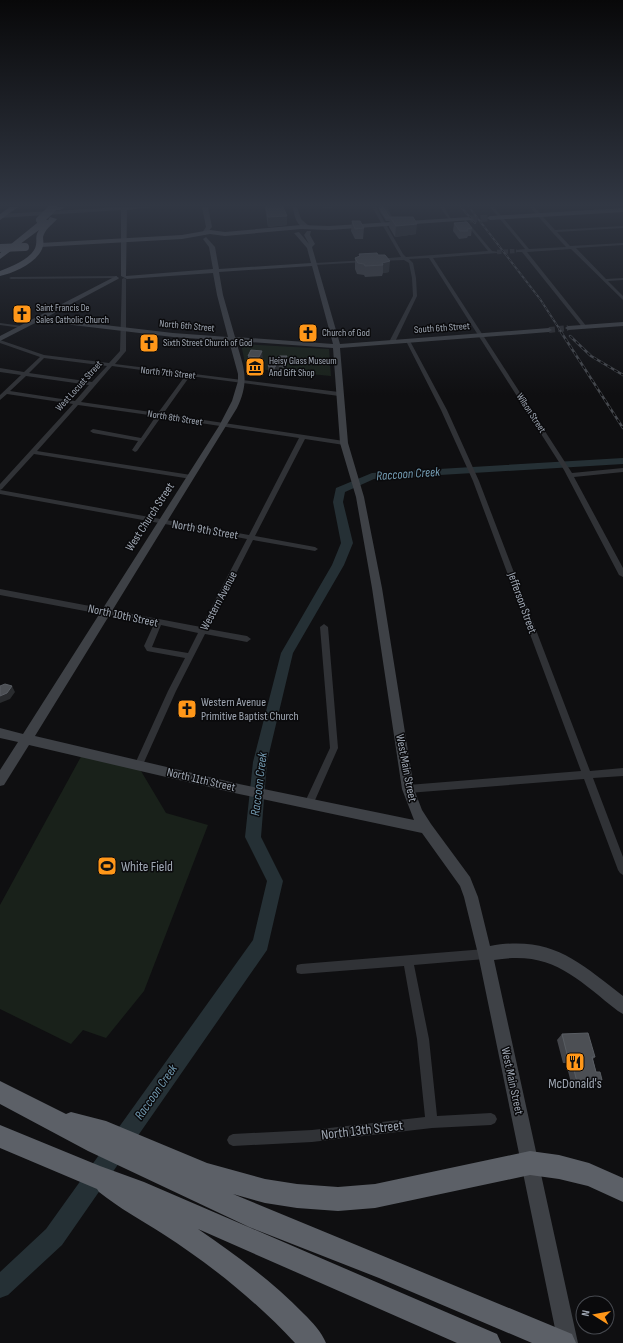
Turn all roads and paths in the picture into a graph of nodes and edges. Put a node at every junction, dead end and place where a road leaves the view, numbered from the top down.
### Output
1 (125, 270) edge
2 (235, 270) edge
3 (316, 270) edge
4 (412, 270) edge
5 (439, 270) edge
6 (541, 270) edge
7 (594, 270) edge
8 (216, 271) junction
9 (125, 277) junction
10 (11, 278) dead end
11 (115, 278) junction
12 (623, 279) edge
13 (605, 280) junction
14 (623, 300) edge
15 (38, 319) junction
16 (0, 324) edge
17 (623, 324) edge
18 (22, 327) junction
19 (585, 327) junction
20 (568, 328) tunnel mouth
21 (549, 330) tunnel mouth
22 (125, 331) junction
23 (353, 331) dead end
24 (333, 333) junction
25 (480, 335) junction
26 (0, 340) edge
27 (233, 340) junction
28 (408, 341) junction
29 (392, 342) junction
30 (336, 346) junction
31 (43, 356) junction
32 (110, 365) junction
33 (0, 370) edge
34 (24, 375) junction
35 (188, 375) junction
36 (243, 381) junction
37 (93, 384) junction
38 (6, 392) junction
39 (339, 394) junction
40 (0, 398) edge
41 (76, 403) junction
42 (159, 416) junction
43 (222, 426) junction
44 (93, 432) dead end
45 (302, 438) junction
46 (142, 440) junction
47 (344, 443) junction
48 (135, 450) dead end
49 (33, 452) junction
50 (623, 470) edge
51 (569, 472) junction
52 (190, 477) junction
53 (0, 488) edge
54 (0, 492) edge
55 (162, 522) junction
56 (252, 538) junction
57 (315, 549) dead end
58 (623, 574) edge
59 (0, 592) edge
60 (106, 612) junction
61 (158, 623) junction
62 (324, 627) dead end
63 (202, 632) junction
64 (247, 639) dead end
65 (190, 656) junction
66 (0, 733) edge
67 (26, 739) junction
68 (138, 766) junction
69 (623, 772) edge
70 (587, 775) junction
71 (0, 781) edge
72 (408, 789) junction
73 (309, 804) junction
74 (426, 828) junction
75 (623, 870) edge
76 (485, 954) junction
77 (408, 961) junction
78 (302, 969) dead end
79 (623, 1006) edge
80 (0, 1092) edge
81 (491, 1119) dead end
82 (432, 1122) junction
83 (8, 1139) edge
84 (233, 1140) dead end
85 (155, 1162) junction
86 (530, 1164) junction
87 (623, 1190) edge
88 (132, 1196) junction
89 (312, 1343) edge
90 (488, 1343) edge
91 (563, 1343) edge
92 (568, 1343) edge

1 - 9 street, West Locust Street
2 - 8 street
3 - 24 street, West Main Street
4 - 29 street
5 - 25 street, Wilson Street
6 - 19 street
7 - 13 street
8 - 9 street
8 - 27 street
9 - 11 street
9 - 22 street, West Locust Street
10 - 11 street
11 - 15 street
12 - 13 street
13 - 14 street
15 - 18 street
15 - 22 street, North 6th Street
16 - 18 street
17 - 19 street
18 - 26 street
19 - 20 street
21 - 25 street, South 6th Street
22 - 27 street, North 6th Street
22 - 32 street, West Locust Street
23 - 24 street
24 - 30 street, West Main Street
25 - 28 street, South 6th Street
25 - 51 street, Wilson Street
26 - 31 street, North 7th Street
27 - 30 street, North 6th Street
27 - 36 street
28 - 29 street, South 6th Street
28 - 70 street, Jefferson Street
29 - 30 street, South 6th Street
30 - 39 street, West Main Street
31 - 32 street, North 7th Street
31 - 34 street
32 - 35 street, North 7th Street
32 - 37 street, West Locust Street
33 - 34 street
34 - 37 street
34 - 38 street
35 - 36 street, North 7th Street
35 - 42 street
36 - 39 street, North 7th Street
36 - 43 street, West Church Street
37 - 41 street, West Locust Street
38 - 40 street
38 - 41 street, North 8th Street
39 - 47 street, West Main Street
41 - 42 street, North 8th Street
41 - 49 street, West Locust Street
42 - 43 street, North 8th Street
42 - 46 street
43 - 45 street, North 8th Street
43 - 52 street, West Church Street
44 - 46 street
45 - 47 street, North 8th Street
45 - 56 street, Western Avenue
46 - 48 street
47 - 72 street, West Main Street
49 - 52 street
49 - 53 street, West Locust Street
50 - 51 street
51 - 58 street, Wilson Street
52 - 55 street, West Church Street
54 - 55 street, North 9th Street
55 - 56 street, North 9th Street
55 - 60 street, West Church Street
56 - 57 street, North 9th Street
56 - 63 street, Western Avenue
59 - 60 street, North 10th Street
60 - 61 street, North 10th Street
60 - 67 street, West Church Street
61 - 63 street, North 10th Street
61 - 65 street
62 - 73 street
63 - 64 street, North 10th Street
63 - 65 street, Western Avenue
65 - 68 street, Western Avenue
66 - 67 street, North 11th Street
67 - 68 street, North 11th Street
67 - 71 street, West Church Street
68 - 73 street, North 11th Street
69 - 70 street
70 - 72 street
70 - 75 street, Jefferson Street
72 - 74 street, West Main Street
73 - 74 street, North 11th Street
74 - 76 street, West Main Street
76 - 77 street
76 - 79 street
76 - 86 street, West Main Street
77 - 78 street
77 - 82 street
80 - 85 highway
81 - 82 street, North 13th Street
82 - 84 street, North 13th Street
83 - 88 highway
85 - 86 highway
85 - 91 highway
86 - 87 highway
86 - 92 street, West Main Street
88 - 89 highway
88 - 90 highway

